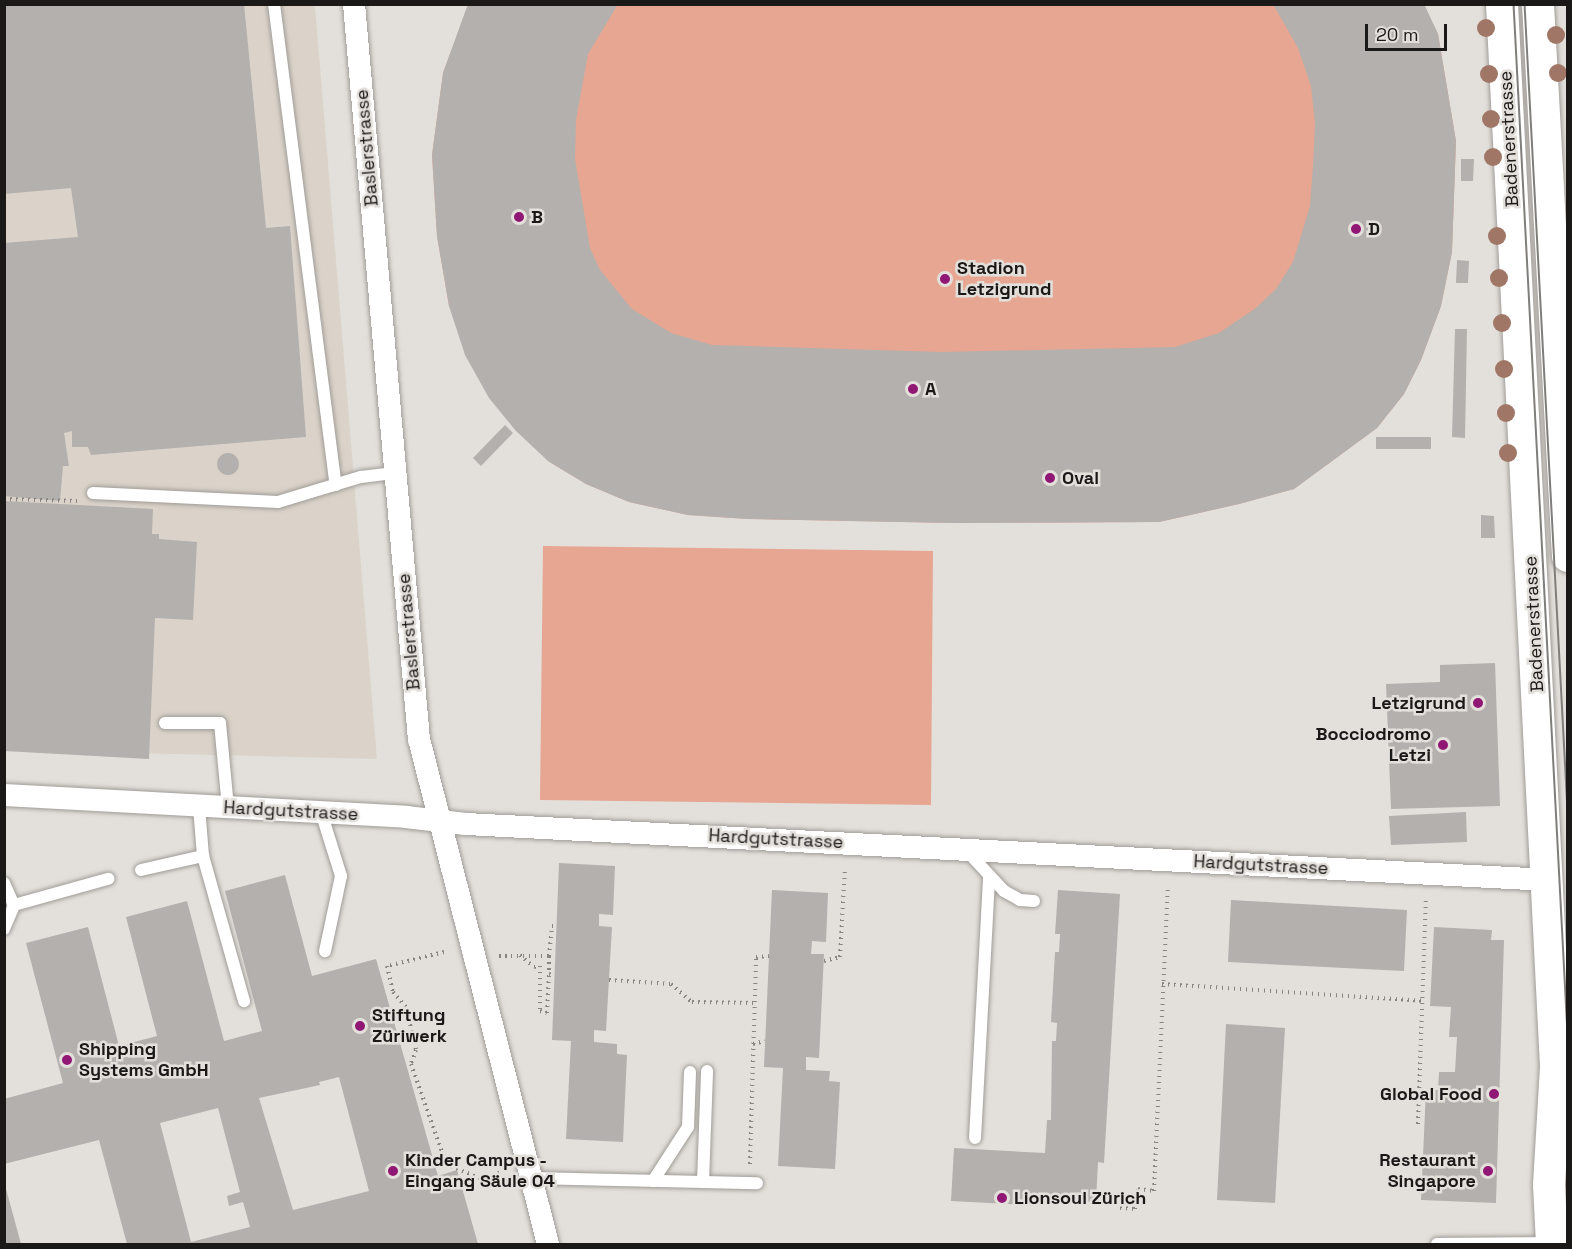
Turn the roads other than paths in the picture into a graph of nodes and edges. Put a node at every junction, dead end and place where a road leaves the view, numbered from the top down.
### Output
1 (274, 4) edge
2 (354, 4) edge
3 (1502, 4) edge
4 (1538, 4) edge
5 (1563, 370) edge
6 (395, 473) junction
7 (336, 485) junction
8 (93, 493) road end
9 (1568, 556) edge
10 (165, 723) dead end
11 (4, 795) edge
12 (200, 806) junction
13 (228, 807) junction
14 (321, 812) junction
15 (437, 820) junction
16 (965, 848) junction
17 (202, 856) junction
18 (141, 870) dead end
19 (989, 877) junction
20 (108, 879) dead end
21 (1548, 880) junction
22 (4, 883) edge
23 (1034, 901) dead end
24 (14, 905) junction
25 (4, 929) edge
26 (325, 951) dead end
27 (244, 1001) dead end
28 (708, 1071) dead end
29 (690, 1072) dead end
30 (975, 1138) dead end
31 (531, 1178) junction
32 (653, 1181) junction
33 (703, 1182) junction
34 (753, 1183) road end
35 (1552, 1244) edge
36 (548, 1245) edge
37 (1437, 1245) edge

1 - 7 lane
2 - 6 street, Baslerstrasse
3 - 21 street, Badenerstrasse
4 - 5 street, Badenerstrasse
5 - 9 street, Badenerstrasse
6 - 7 lane
6 - 15 street, Baslerstrasse
7 - 8 lane
10 - 13 lane
11 - 12 street, Hardgutstrasse
12 - 13 street, Hardgutstrasse
12 - 17 lane
13 - 14 street, Hardgutstrasse
14 - 15 street, Hardgutstrasse
14 - 26 lane
15 - 16 street, Hardgutstrasse
15 - 31 street, Baslerstrasse
16 - 19 lane
16 - 21 street, Hardgutstrasse
17 - 18 lane
17 - 27 lane
19 - 23 lane
19 - 30 lane
20 - 24 lane
21 - 35 street, Badenerstrasse
22 - 24 lane
24 - 25 lane
28 - 33 lane
29 - 32 lane
31 - 32 lane
31 - 36 street, Baslerstrasse
32 - 33 lane
33 - 34 lane
35 - 37 lane

